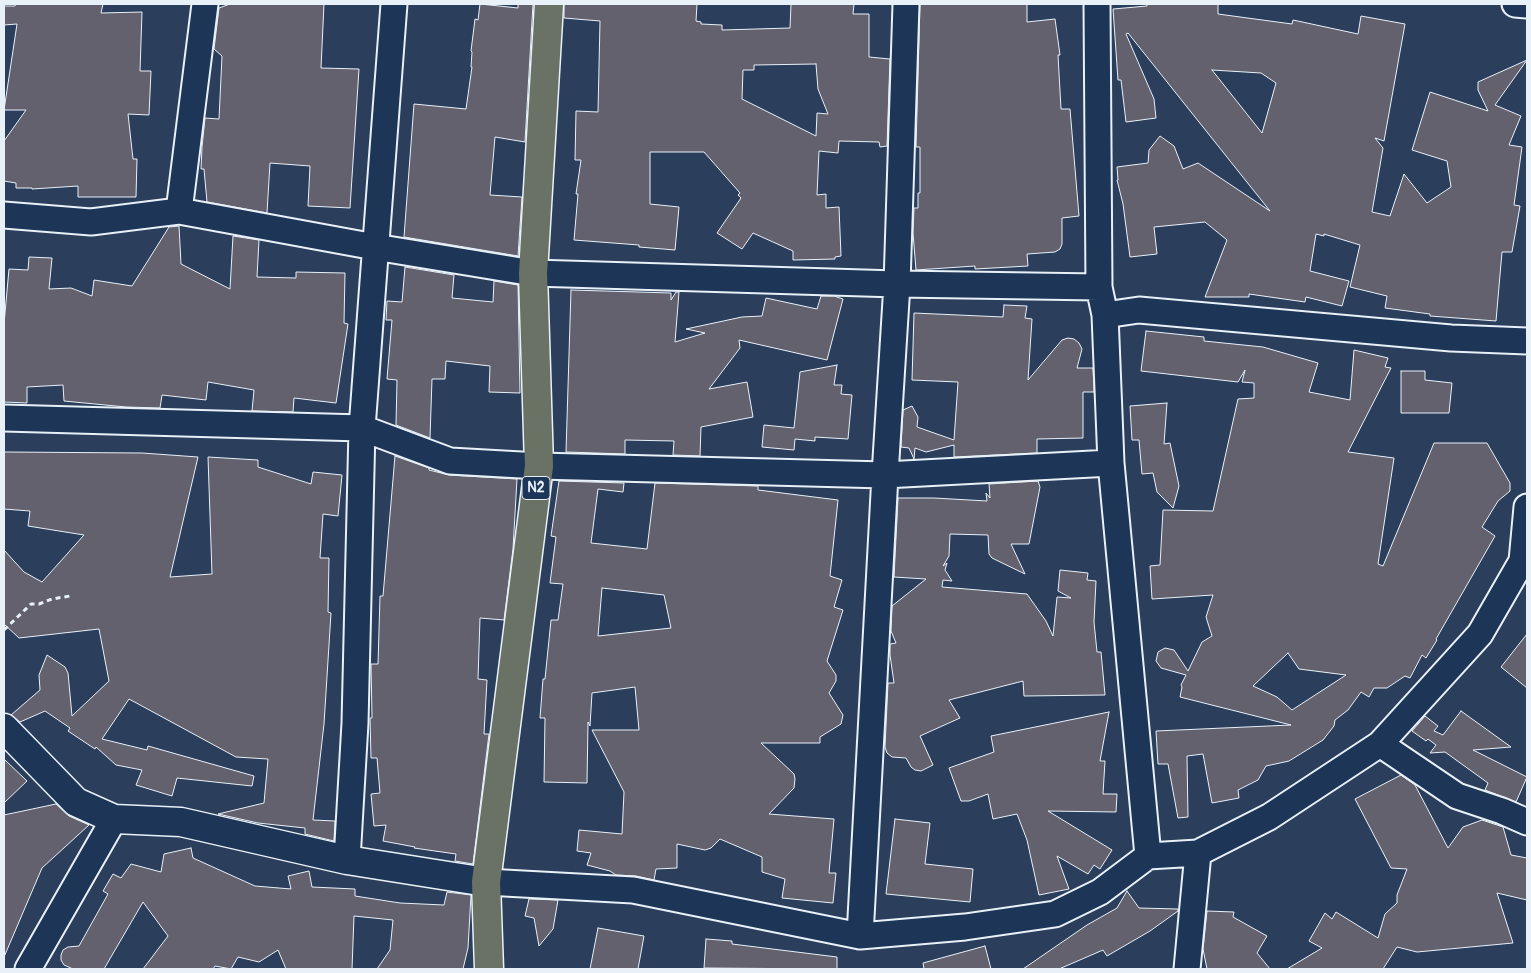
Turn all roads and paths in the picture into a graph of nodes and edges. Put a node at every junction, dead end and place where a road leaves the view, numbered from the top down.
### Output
1 (205, 4) edge
2 (394, 4) edge
3 (549, 4) edge
4 (906, 4) edge
5 (1098, 4) edge
6 (1515, 4) edge
7 (1527, 5) edge
8 (179, 211) junction
9 (4, 215) edge
10 (375, 247) junction
11 (533, 272) junction
12 (897, 284) junction
13 (1099, 287) junction
14 (1105, 315) junction
15 (1527, 340) edge
16 (4, 418) edge
17 (362, 428) junction
18 (1111, 463) junction
19 (539, 466) junction
20 (885, 475) junction
21 (1527, 507) edge
22 (1525, 561) edge
23 (70, 596) dead end
24 (4, 630) edge
25 (4, 728) edge
26 (1380, 744) junction
27 (114, 819) junction
28 (1527, 822) edge
29 (1198, 853) junction
30 (1148, 856) junction
31 (347, 860) junction
32 (486, 882) junction
33 (860, 936) junction
34 (28, 969) edge
35 (489, 969) edge
36 (1187, 969) edge

1 - 8 street
2 - 10 street
3 - 11 highway, N2
4 - 12 street
5 - 13 street
6 - 7 street
8 - 9 street
8 - 10 street
10 - 11 street
10 - 17 street
11 - 12 street
11 - 19 highway, N2
12 - 13 street
12 - 20 street
13 - 14 street
14 - 15 street
14 - 18 street
16 - 17 street
17 - 19 street
17 - 31 street
18 - 20 street
18 - 30 street
19 - 20 street
19 - 32 highway, N2
20 - 33 street
21 - 22 street
22 - 26 street
23 - 24 path
25 - 27 street
26 - 28 street
26 - 29 street
27 - 31 street
27 - 34 street
29 - 30 street
29 - 36 street
30 - 33 street
31 - 32 street
32 - 33 street
32 - 35 highway, N2

